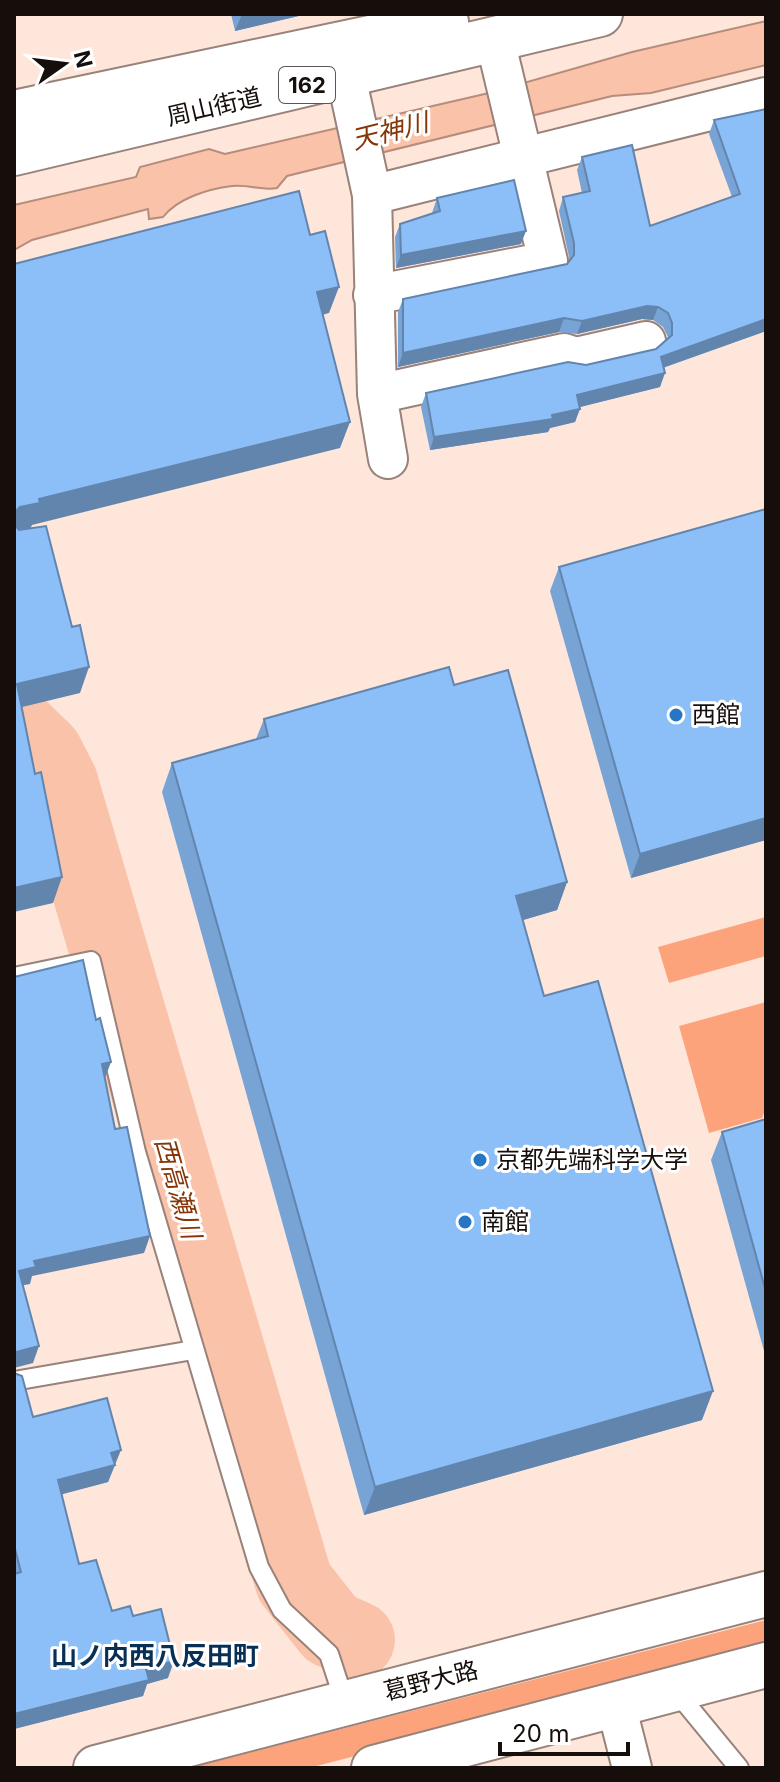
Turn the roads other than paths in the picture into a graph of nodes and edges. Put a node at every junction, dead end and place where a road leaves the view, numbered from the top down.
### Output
1 (600, 14) edge
2 (431, 20) edge
3 (492, 38) edge
4 (347, 83) junction
5 (766, 97) edge
6 (14, 113) edge
7 (522, 149) junction
8 (14, 153) edge
9 (371, 187) junction
10 (373, 295) junction
11 (646, 341) dead end
12 (377, 394) junction
13 (388, 459) dead end
14 (14, 977) edge
15 (193, 1350) junction
16 (14, 1381) edge
17 (766, 1594) edge
18 (766, 1665) edge
19 (674, 1689) junction
20 (345, 1703) junction
21 (616, 1705) junction
22 (96, 1768) edge
23 (374, 1768) edge
24 (632, 1768) edge
25 (739, 1768) edge

1 - 3 main road, 周山街道 / 162
2 - 3 main road, 周山街道 / 162
2 - 6 main road, 周山街道 / 162
3 - 4 main road, 周山街道 / 162
3 - 7 street
4 - 8 main road, 周山街道 / 162
4 - 9 street
5 - 7 street
7 - 9 street
7 - 10 street
9 - 10 street
10 - 12 street
11 - 12 street
12 - 13 street
14 - 15 lane
15 - 16 lane
15 - 20 lane
17 - 20 main road, 葛野大路
18 - 19 main road
19 - 21 main road
19 - 25 lane
20 - 22 main road, 葛野大路
21 - 23 main road
21 - 24 street

